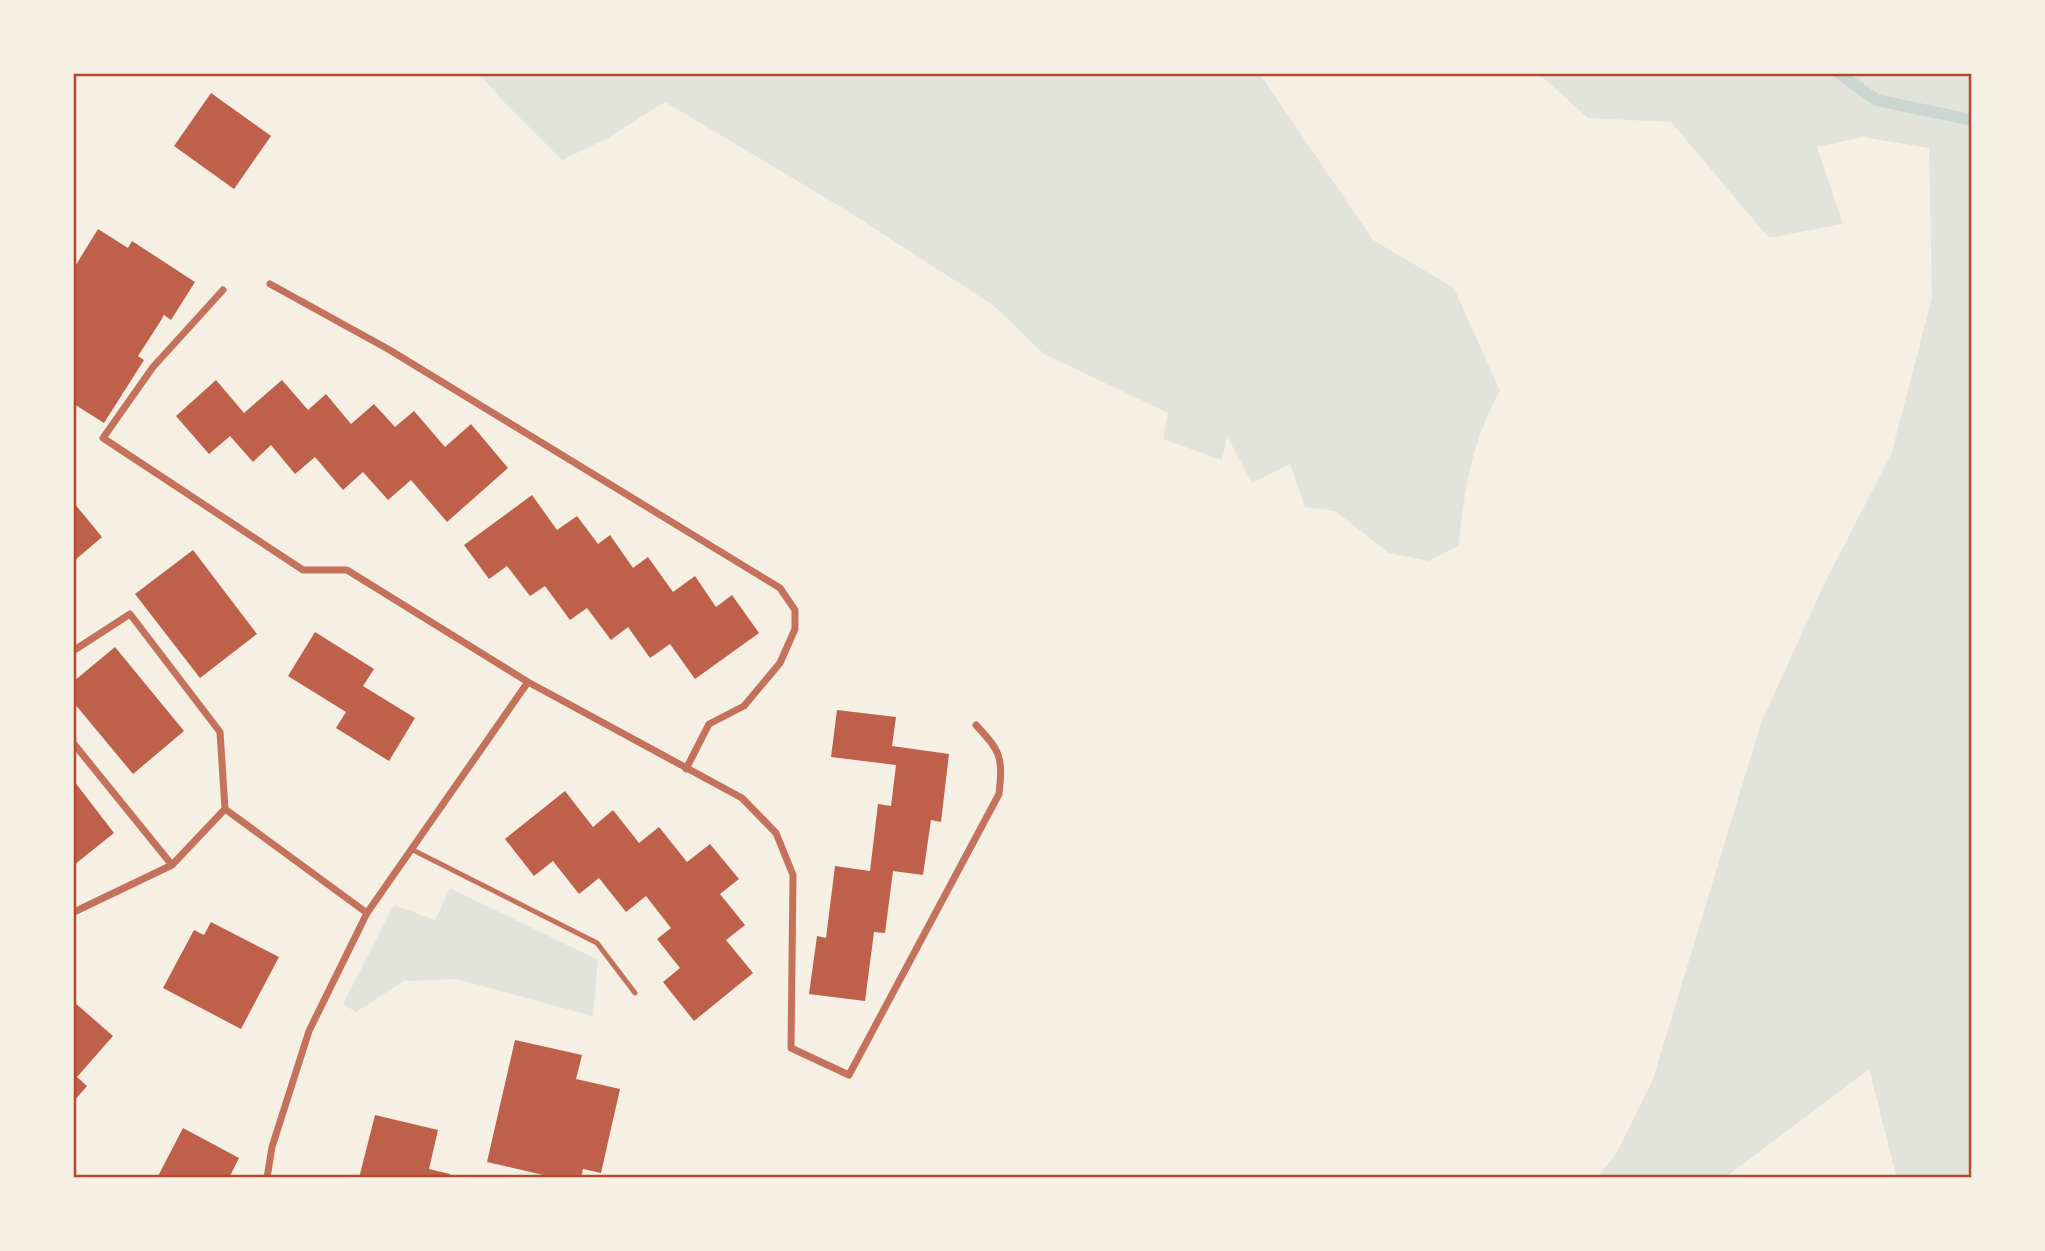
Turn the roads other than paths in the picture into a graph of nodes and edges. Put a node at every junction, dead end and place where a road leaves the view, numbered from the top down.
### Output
1 (270, 284) dead end
2 (223, 290) dead end
3 (74, 650) edge
4 (528, 682) junction
5 (976, 725) dead end
6 (74, 744) edge
7 (686, 769) junction
8 (225, 809) junction
9 (411, 849) junction
10 (172, 865) junction
11 (74, 912) edge
12 (367, 913) junction
13 (635, 993) dead end
14 (267, 1178) edge

1 - 7 street
2 - 4 street
3 - 8 street
4 - 7 street
4 - 9 street
5 - 7 street
6 - 10 street
8 - 10 street
8 - 12 street
9 - 12 street
9 - 13 lane
10 - 11 street
12 - 14 street

